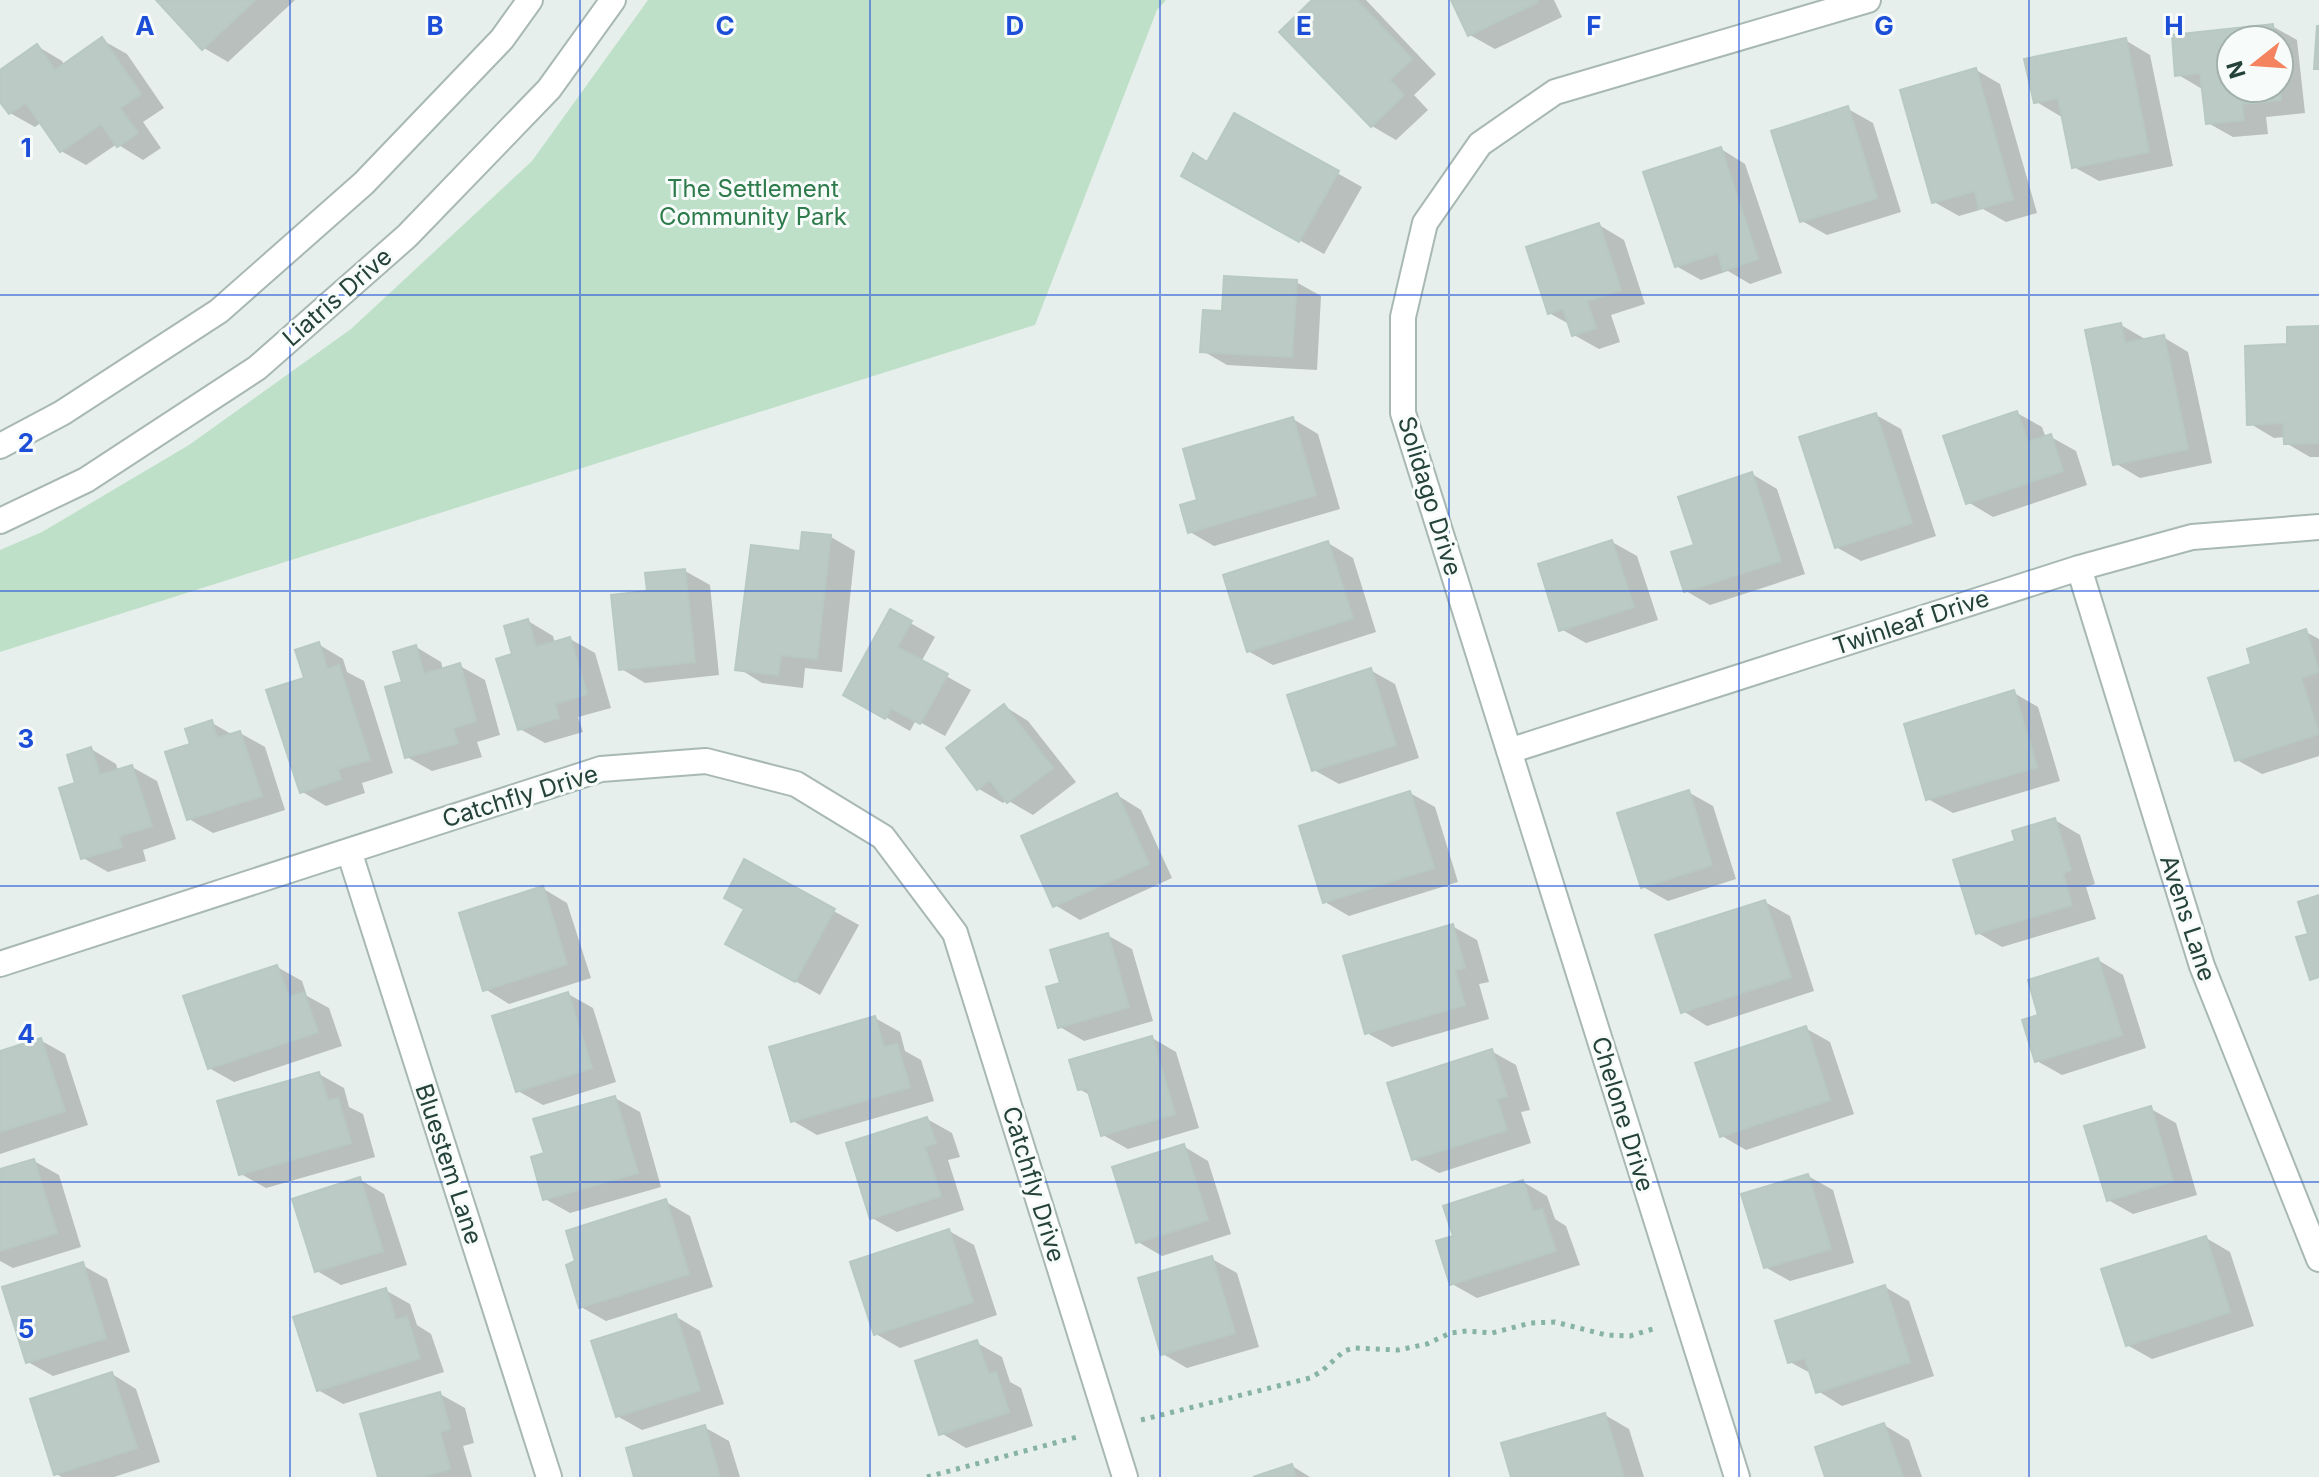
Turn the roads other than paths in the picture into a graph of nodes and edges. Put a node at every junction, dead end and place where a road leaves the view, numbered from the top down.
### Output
1 (530, 0) edge
2 (613, 0) edge
3 (1868, 0) edge
4 (0, 446) edge
5 (0, 521) edge
6 (2319, 527) edge
7 (2079, 568) junction
8 (1509, 751) junction
9 (349, 851) junction
10 (0, 964) edge
11 (2319, 1259) edge
12 (549, 1477) edge
13 (1125, 1477) edge
14 (1737, 1477) edge

1 - 4 street
2 - 5 street, Liatris Drive
3 - 8 street, Solidago Drive
6 - 7 street, Twinleaf Drive
7 - 8 street, Twinleaf Drive
7 - 11 street, Avens Lane
8 - 14 street, Chelone Drive
9 - 10 street, Catchfly Drive
9 - 12 street, Bluestem Lane
9 - 13 street, Catchfly Drive

